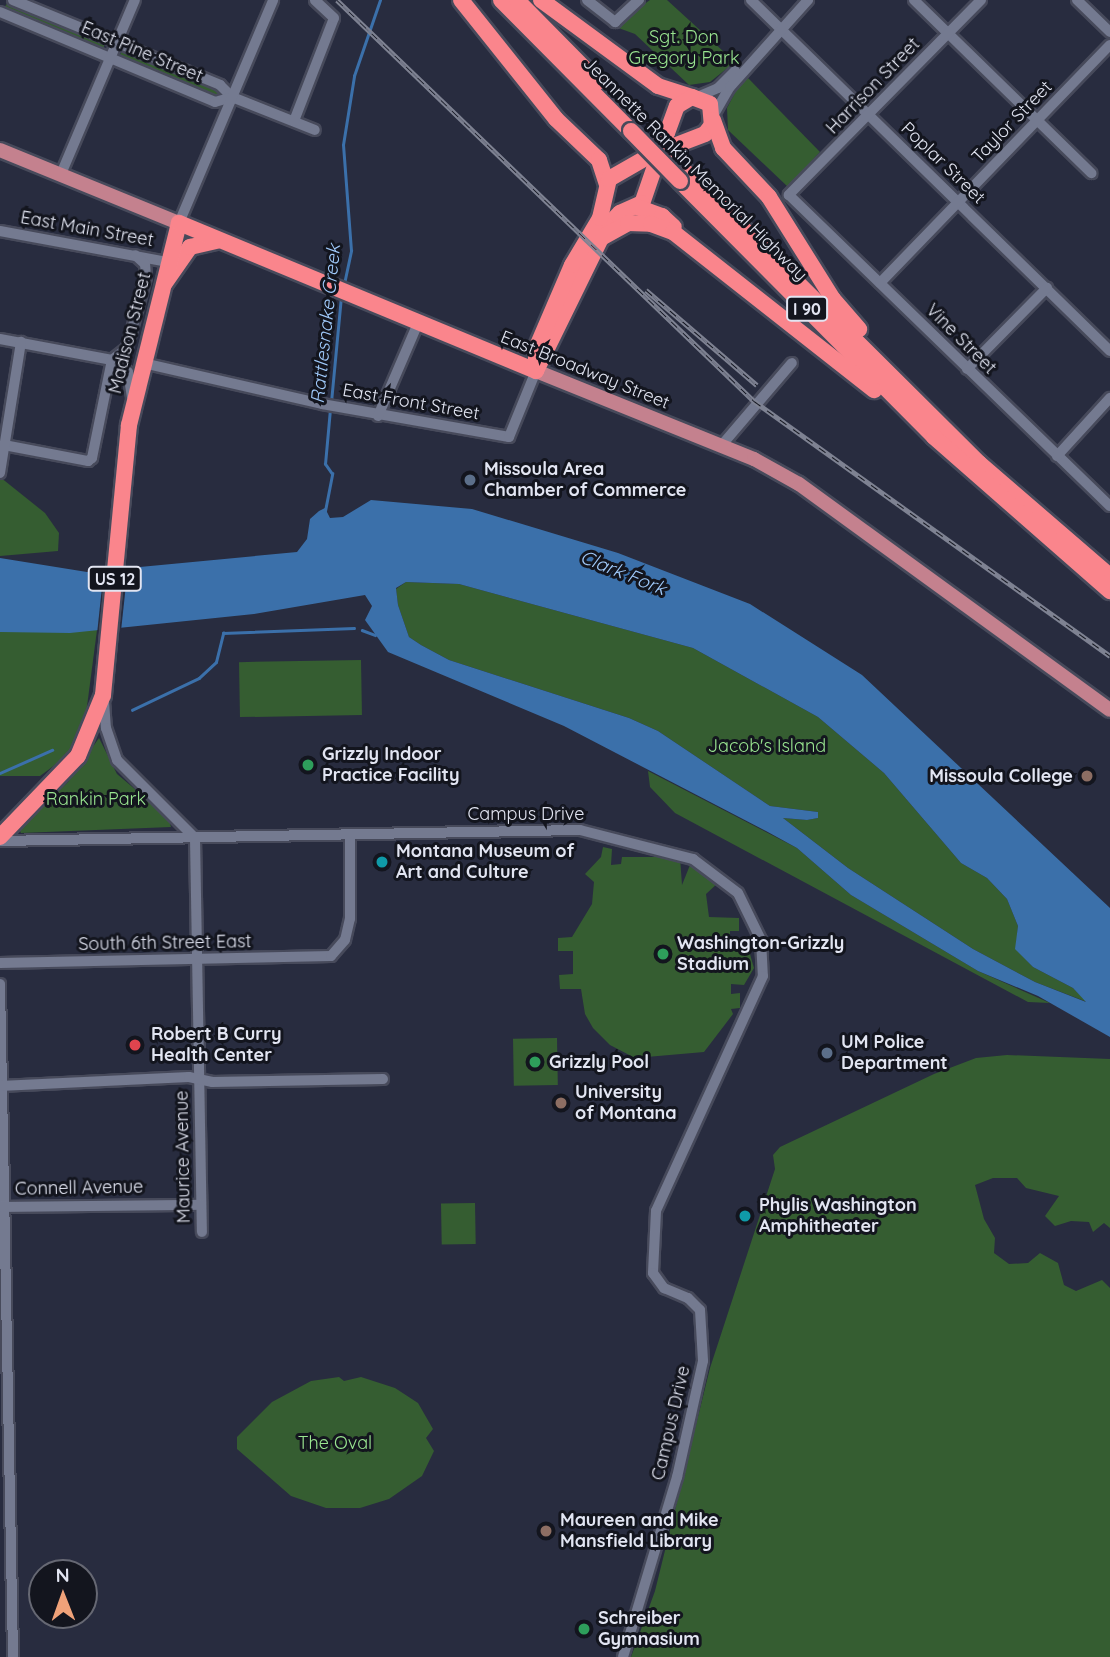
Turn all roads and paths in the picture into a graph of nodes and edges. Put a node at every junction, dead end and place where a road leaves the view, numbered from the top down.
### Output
1 (13, 0) edge
2 (135, 0) edge
3 (273, 0) edge
4 (315, 0) edge
5 (461, 0) edge
6 (501, 0) edge
7 (517, 0) edge
8 (541, 0) edge
9 (587, 0) edge
10 (639, 0) edge
11 (751, 0) edge
12 (808, 0) edge
13 (914, 0) edge
14 (981, 0) edge
15 (1077, 0) edge
16 (0, 12) edge
17 (780, 29) junction
18 (1110, 32) edge
19 (948, 34) junction
20 (768, 41) junction
21 (116, 43) junction
22 (1110, 45) edge
23 (110, 58) junction
24 (232, 97) junction
25 (695, 97) junction
26 (870, 116) junction
27 (713, 118) junction
28 (673, 119) junction
29 (1038, 119) junction
30 (294, 121) junction
31 (635, 128) junction
32 (315, 130) dead end
33 (689, 137) junction
34 (0, 150) edge
35 (625, 169) junction
36 (1091, 173) dead end
37 (61, 174) junction
38 (684, 177) junction
39 (607, 187) junction
40 (647, 190) junction
41 (789, 195) joint
42 (958, 203) junction
43 (631, 209) junction
44 (179, 223) junction
45 (0, 232) edge
46 (600, 239) junction
47 (219, 240) junction
48 (692, 246) junction
49 (129, 252) junction
50 (168, 262) junction
51 (880, 283) junction
52 (161, 286) junction
53 (1047, 288) junction
54 (418, 323) junction
55 (0, 339) edge
56 (21, 342) junction
57 (1110, 351) edge
58 (112, 360) junction
59 (143, 363) junction
60 (792, 363) dead end
61 (967, 369) junction
62 (536, 371) junction
63 (1110, 398) edge
64 (918, 401) junction
65 (133, 404) junction
66 (378, 416) junction
67 (934, 437) junction
68 (4, 445) junction
69 (721, 446) junction
70 (1057, 456) junction
71 (0, 473) edge
72 (1110, 506) edge
73 (1110, 576) edge
74 (1110, 591) edge
75 (103, 695) junction
76 (1110, 710) edge
77 (68, 769) junction
78 (0, 821) edge
79 (351, 835) junction
80 (195, 838) junction
81 (0, 839) edge
82 (198, 960) junction
83 (0, 963) edge
84 (0, 984) edge
85 (195, 1078) junction
86 (383, 1079) dead end
87 (1, 1086) edge
88 (201, 1205) junction
89 (2, 1207) edge
90 (202, 1232) dead end
91 (3, 1327) edge
92 (4, 1448) edge
93 (6, 1572) edge
94 (13, 1657) edge
95 (623, 1657) edge

1 - 21 street, East Pine Street
2 - 21 street
3 - 24 street, Madison Street
4 - 30 street
5 - 39 highway
6 - 31 highway, Jeannette Rankin Memorial Highway / I 90
7 - 31 highway, Jeannette Rankin Memorial Highway / I 90
8 - 25 highway
9 - 10 street
11 - 17 street, Poplar Street
12 - 17 street
13 - 19 street
14 - 19 street, Harrison Street
15 - 18 street
16 - 23 street, East Pine Street
17 - 20 street
17 - 26 street, Poplar Street
19 - 26 street, Harrison Street
19 - 29 street
20 - 25 street
20 - 27 street
21 - 23 street
21 - 24 street, East Pine Street
22 - 29 street, Taylor Street
23 - 24 street, East Pine Street
23 - 37 street
24 - 30 street, East Pine Street
24 - 44 street, Madison Street
25 - 27 highway
25 - 28 highway
26 - 41 street, Harrison Street
26 - 42 street, Poplar Street
27 - 33 highway
27 - 64 highway
28 - 33 highway
28 - 35 highway
29 - 36 street
29 - 42 street, Taylor Street
30 - 32 street, East Pine Street
31 - 38 highway, Jeannette Rankin Memorial Highway / I 90, bridge
33 - 40 highway
34 - 37 main road, East Broadway Street
35 - 39 highway
35 - 40 highway
37 - 44 main road, East Broadway Street
38 - 64 highway, Jeannette Rankin Memorial Highway / I 90
38 - 67 highway, Jeannette Rankin Memorial Highway / I 90
39 - 43 highway
39 - 62 highway
40 - 43 highway
41 - 51 street, Vine Street
42 - 51 street, Taylor Street
42 - 53 street, Poplar Street
43 - 46 highway
43 - 48 highway
44 - 47 highway, East Broadway Street
44 - 50 highway, Madison Street / US 12
45 - 49 street, East Main Street
46 - 48 highway
46 - 62 highway
47 - 52 highway, US 12
47 - 54 highway, East Broadway Street
48 - 67 highway
49 - 50 street, East Main Street
49 - 58 street, Madison Street
50 - 52 highway, Madison Street / US 12
51 - 61 street, Vine Street
52 - 59 highway, Madison Street / US 12
53 - 57 street, Poplar Street
53 - 61 street
54 - 62 highway, East Broadway Street
54 - 66 street
55 - 56 street
56 - 58 street
56 - 68 street
58 - 65 street
58 - 68 street
59 - 65 highway, Madison Street / US 12
59 - 66 street, East Front Street
60 - 69 street
61 - 70 street, Vine Street
62 - 66 street, East Front Street
62 - 69 main road, East Broadway Street
63 - 70 street
64 - 73 highway, Jeannette Rankin Memorial Highway / I 90
65 - 75 highway, Madison Street / US 12
67 - 74 highway, Jeannette Rankin Memorial Highway / I 90
68 - 71 street
69 - 76 main road, East Broadway Street
70 - 72 street, Vine Street
75 - 77 highway, US 12
75 - 80 street, US 12
77 - 78 highway
77 - 81 highway, US 12
79 - 80 street
79 - 82 street, South 6th Street East
79 - 95 street, Campus Drive
80 - 81 street
80 - 82 street, Maurice Avenue
82 - 83 street, South 6th Street East
82 - 85 street, Maurice Avenue
84 - 87 street
85 - 86 street
85 - 87 street
85 - 88 street, Maurice Avenue
87 - 89 street
88 - 89 street, Connell Avenue
88 - 90 street, Maurice Avenue
89 - 91 street
91 - 92 street
92 - 93 street
93 - 94 street

